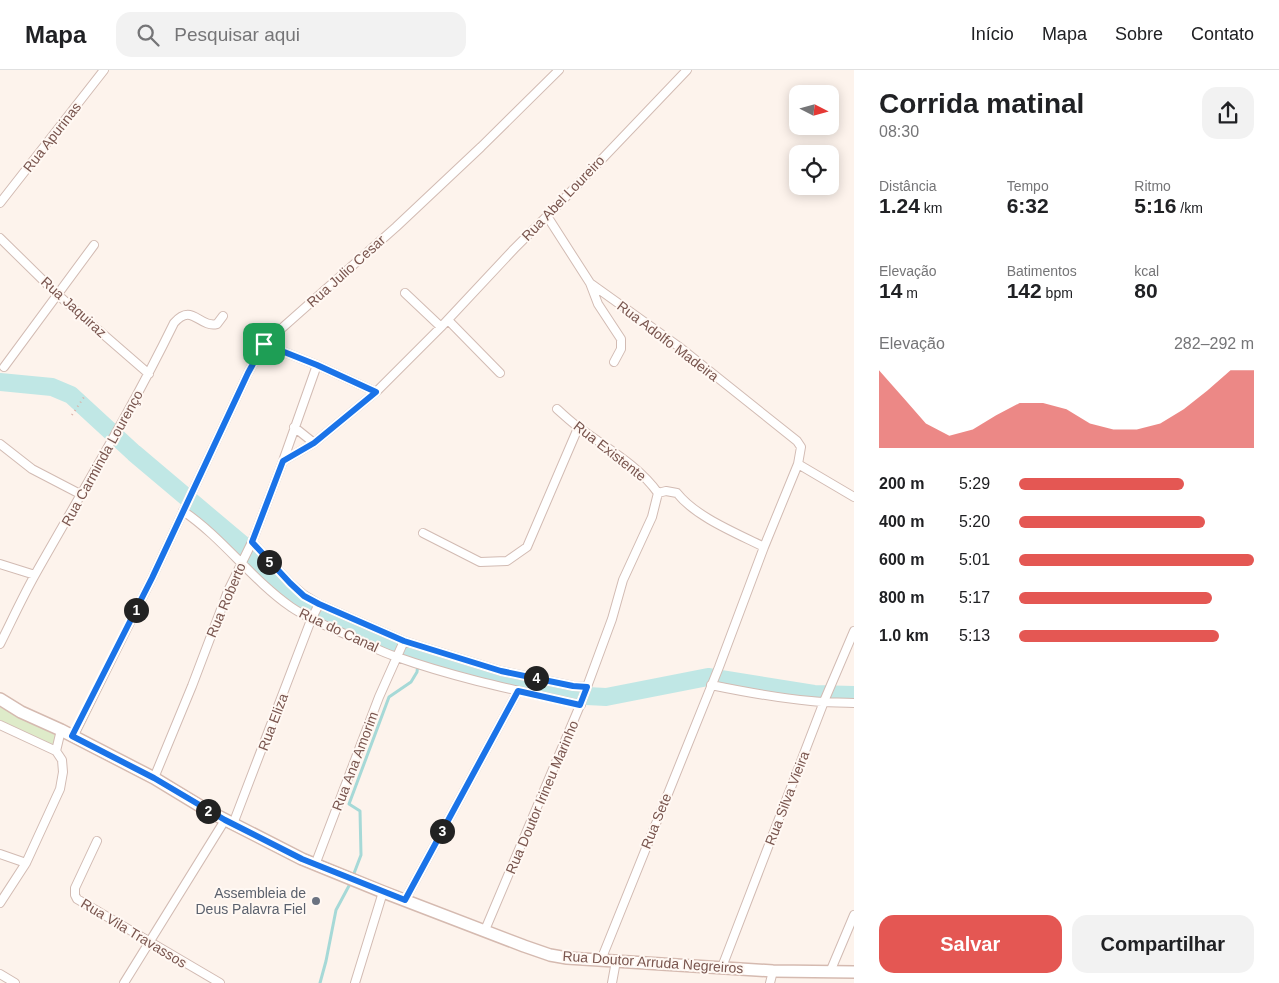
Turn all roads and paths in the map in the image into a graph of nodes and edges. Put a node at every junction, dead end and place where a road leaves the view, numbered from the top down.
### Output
1 (104, 70) edge
2 (559, 70) edge
3 (686, 70) edge
4 (0, 203) edge
5 (547, 216) junction
6 (0, 238) edge
7 (94, 245) dead end
8 (590, 283) junction
9 (405, 293) dead end
10 (58, 295) junction
11 (223, 316) dead end
12 (448, 320) junction
13 (441, 327) junction
14 (264, 344) junction
15 (614, 362) dead end
16 (317, 365) junction
17 (4, 368) dead end
18 (500, 373) dead end
19 (149, 374) junction
20 (376, 392) junction
21 (84, 397) dead end
22 (557, 409) dead end
23 (72, 415) dead end
24 (294, 427) junction
25 (578, 428) junction
26 (314, 443) junction
27 (0, 444) edge
28 (283, 461) junction
29 (798, 464) junction
30 (658, 493) junction
31 (82, 495) junction
32 (854, 497) edge
33 (184, 510) junction
34 (423, 533) dead end
35 (251, 544) junction
36 (764, 547) junction
37 (241, 563) junction
38 (0, 564) edge
39 (35, 574) junction
40 (318, 605) junction
41 (312, 619) junction
42 (854, 631) edge
43 (403, 642) junction
44 (0, 644) edge
45 (396, 657) junction
46 (712, 684) junction
47 (587, 688) junction
48 (518, 691) junction
49 (0, 699) edge
50 (824, 701) junction
51 (581, 704) junction
52 (854, 704) edge
53 (0, 725) edge
54 (61, 730) junction
55 (72, 736) junction
56 (56, 750) junction
57 (154, 778) junction
58 (229, 822) junction
59 (97, 841) dead end
60 (0, 854) edge
61 (26, 863) junction
62 (315, 865) junction
63 (383, 892) junction
64 (405, 900) junction
65 (0, 904) edge
66 (854, 915) edge
67 (485, 930) junction
68 (150, 943) junction
69 (602, 960) junction
70 (616, 961) junction
71 (722, 967) junction
72 (773, 970) junction
73 (830, 972) junction
74 (854, 972) edge
75 (0, 974) edge
76 (15, 983) edge
77 (124, 983) edge
78 (220, 983) edge
79 (355, 983) edge
80 (612, 983) edge
81 (770, 983) edge

1 - 4 street, Rua Apurinas
2 - 14 street, Rua Julio Cesar
3 - 5 street, Rua Abel Loureiro
5 - 8 street, Rua Adolfo Madeira
5 - 12 street, Rua Abel Loureiro
6 - 10 street, Rua Jaquiraz
7 - 10 street
8 - 15 street
8 - 29 street, Rua Adolfo Madeira
9 - 13 street
10 - 17 street
10 - 19 street, Rua Jaquiraz
11 - 19 street, Rua Carminda Lourenço
12 - 13 street, Rua Abel Loureiro
12 - 18 street
13 - 20 street, Rua Abel Loureiro
14 - 16 street
14 - 33 street, Rua Julio Cesar
16 - 20 street
16 - 24 street, Rua Roberto
19 - 31 street, Rua Carminda Lourenço
20 - 26 street, Rua Abel Loureiro
21 - 23 path
22 - 25 street, Rua Existente
24 - 26 street
24 - 28 street, Rua Roberto
25 - 30 street, Rua Existente
25 - 34 street
26 - 28 street, Rua Abel Loureiro
27 - 31 street
28 - 35 street, Rua Roberto
29 - 32 street
29 - 36 street
30 - 36 street, Rua Existente
30 - 47 street, Rua Doutor Irineu Marinho
31 - 39 street, Rua Carminda Lourenço
33 - 37 street, Rua do Canal
33 - 55 street, Rua Julio Cesar
35 - 37 street, Rua Roberto
35 - 40 street
36 - 46 street, Rua Sete
37 - 41 street, Rua do Canal
37 - 57 street, Rua Roberto
38 - 39 street
39 - 44 street, Rua Carminda Lourenço
40 - 41 street, Rua Eliza
40 - 43 street
41 - 45 street, Rua do Canal
41 - 58 street, Rua Eliza
42 - 50 street, Rua Silva Vieira
43 - 45 street, Rua Ana Amorim
43 - 47 street
45 - 48 street, Rua do Canal
45 - 62 street, Rua Ana Amorim
46 - 50 street
46 - 69 street, Rua Sete
47 - 51 street, Rua Doutor Irineu Marinho
48 - 51 street, Rua do Canal
48 - 64 street
49 - 54 street, Rua Doutor Arruda Negreiros
50 - 52 street
50 - 71 street, Rua Silva Vieira
51 - 67 street, Rua Doutor Irineu Marinho
53 - 56 street
54 - 55 street, Rua Doutor Arruda Negreiros
54 - 56 street
55 - 57 street, Rua Doutor Arruda Negreiros
56 - 61 street
57 - 58 street, Rua Doutor Arruda Negreiros
58 - 62 street, Rua Doutor Arruda Negreiros
58 - 68 street, Rua Eliza
59 - 68 street, Rua Vila Travassos
60 - 61 street
61 - 65 street
62 - 63 street, Rua Doutor Arruda Negreiros
63 - 64 street, Rua Doutor Arruda Negreiros
63 - 79 street
64 - 67 street, Rua Doutor Arruda Negreiros
66 - 73 street
67 - 69 street, Rua Doutor Arruda Negreiros
68 - 77 street, Rua Eliza
68 - 78 street, Rua Vila Travassos
69 - 70 street, Rua Doutor Arruda Negreiros
70 - 71 street, Rua Doutor Arruda Negreiros
70 - 80 street
71 - 72 street, Rua Doutor Arruda Negreiros
72 - 73 street, Rua Doutor Arruda Negreiros
72 - 81 street
73 - 74 street, Rua Doutor Arruda Negreiros
75 - 76 street

